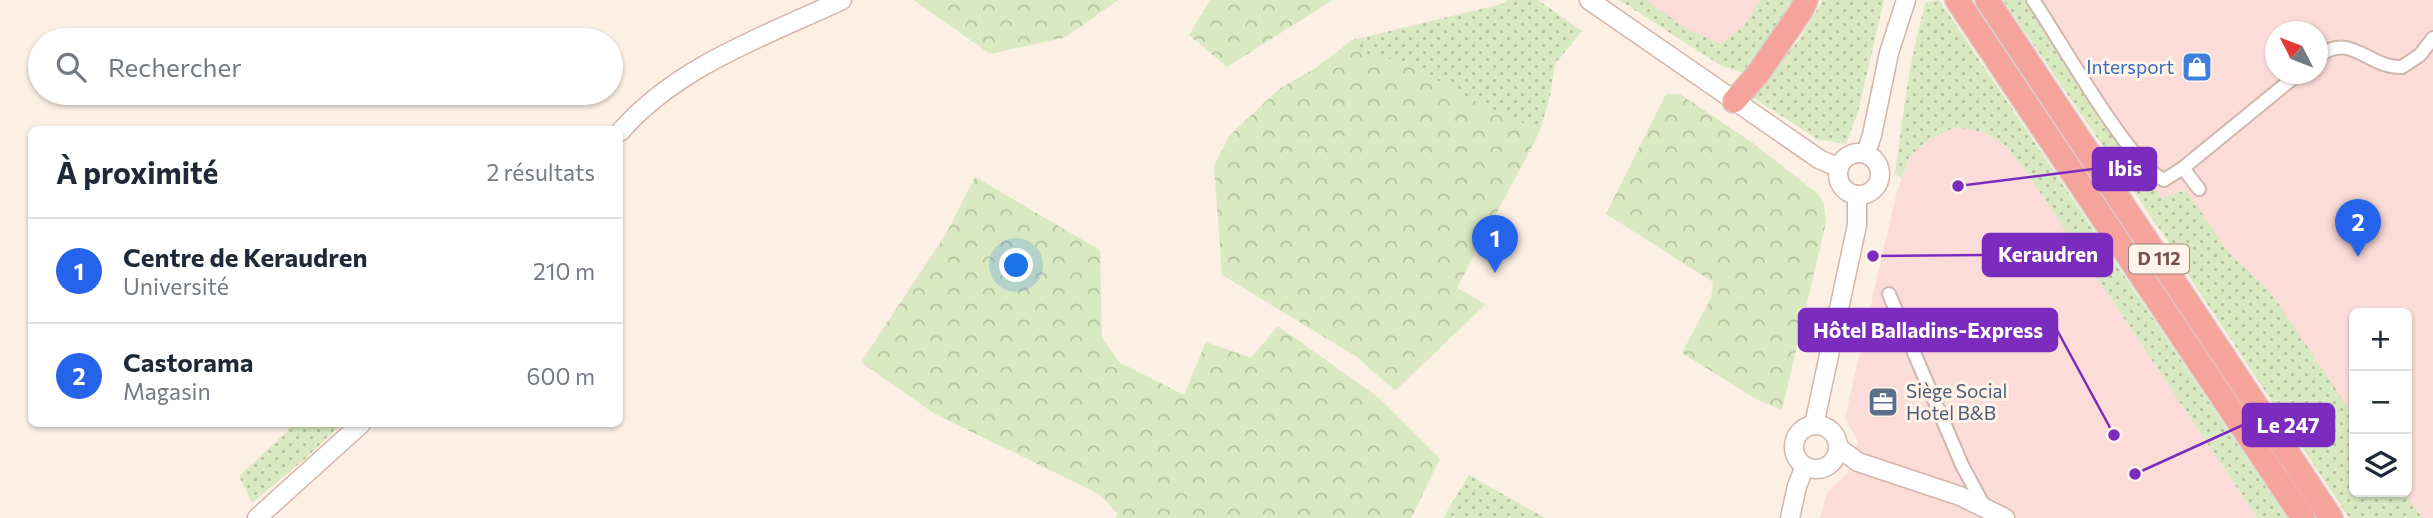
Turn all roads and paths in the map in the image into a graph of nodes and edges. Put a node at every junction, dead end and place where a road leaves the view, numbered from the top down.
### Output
1 (842, 0) edge
2 (1589, 0) edge
3 (1806, 0) edge
4 (1906, 0) edge
5 (1957, 0) edge
6 (1987, 0) edge
7 (2033, 0) edge
8 (2433, 38) edge
9 (2328, 51) edge
10 (2286, 84) edge
11 (1734, 101) junction
12 (623, 129) edge
13 (1866, 153) junction
14 (1839, 168) junction
15 (2183, 168) junction
16 (2199, 189) dead end
17 (1857, 195) junction
18 (1889, 294) dead end
19 (1814, 425) junction
20 (358, 427) edge
21 (1835, 456) junction
22 (1805, 466) junction
23 (1984, 506) junction
24 (257, 518) edge
25 (1790, 518) edge
26 (2005, 518) edge
27 (2303, 518) edge
28 (2331, 518) edge

1 - 12 street
2 - 11 street
3 - 11 highway
4 - 13 street
5 - 27 highway, D 112
6 - 28 highway, D 112
7 - 15 street
8 - 9 street
10 - 15 street
11 - 14 street
13 - 14 street
13 - 17 street
14 - 17 street
15 - 16 street
17 - 19 street
18 - 23 street
19 - 21 street
19 - 22 street
20 - 24 street
21 - 22 street
21 - 23 street
22 - 25 street
23 - 26 street

